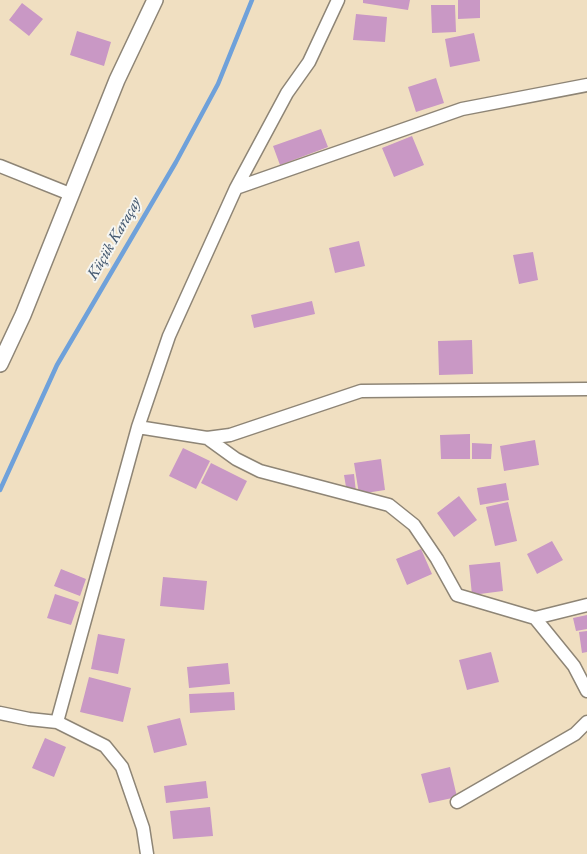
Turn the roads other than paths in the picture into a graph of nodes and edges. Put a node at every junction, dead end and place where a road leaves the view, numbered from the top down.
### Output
1 (155, 0) edge
2 (338, 0) edge
3 (587, 85) edge
4 (0, 166) edge
5 (236, 188) junction
6 (70, 194) junction
7 (0, 364) edge
8 (587, 389) edge
9 (138, 427) junction
10 (207, 438) junction
11 (587, 604) edge
12 (535, 618) junction
13 (587, 691) edge
14 (0, 713) edge
15 (57, 722) junction
16 (587, 722) edge
17 (457, 802) dead end
18 (147, 854) edge

1 - 6 street
2 - 5 street
3 - 5 street
4 - 6 street
5 - 9 street
6 - 7 street
8 - 10 street
9 - 10 street
9 - 15 street
10 - 12 street
11 - 12 street
12 - 13 street
14 - 15 street
15 - 18 street
16 - 17 street

